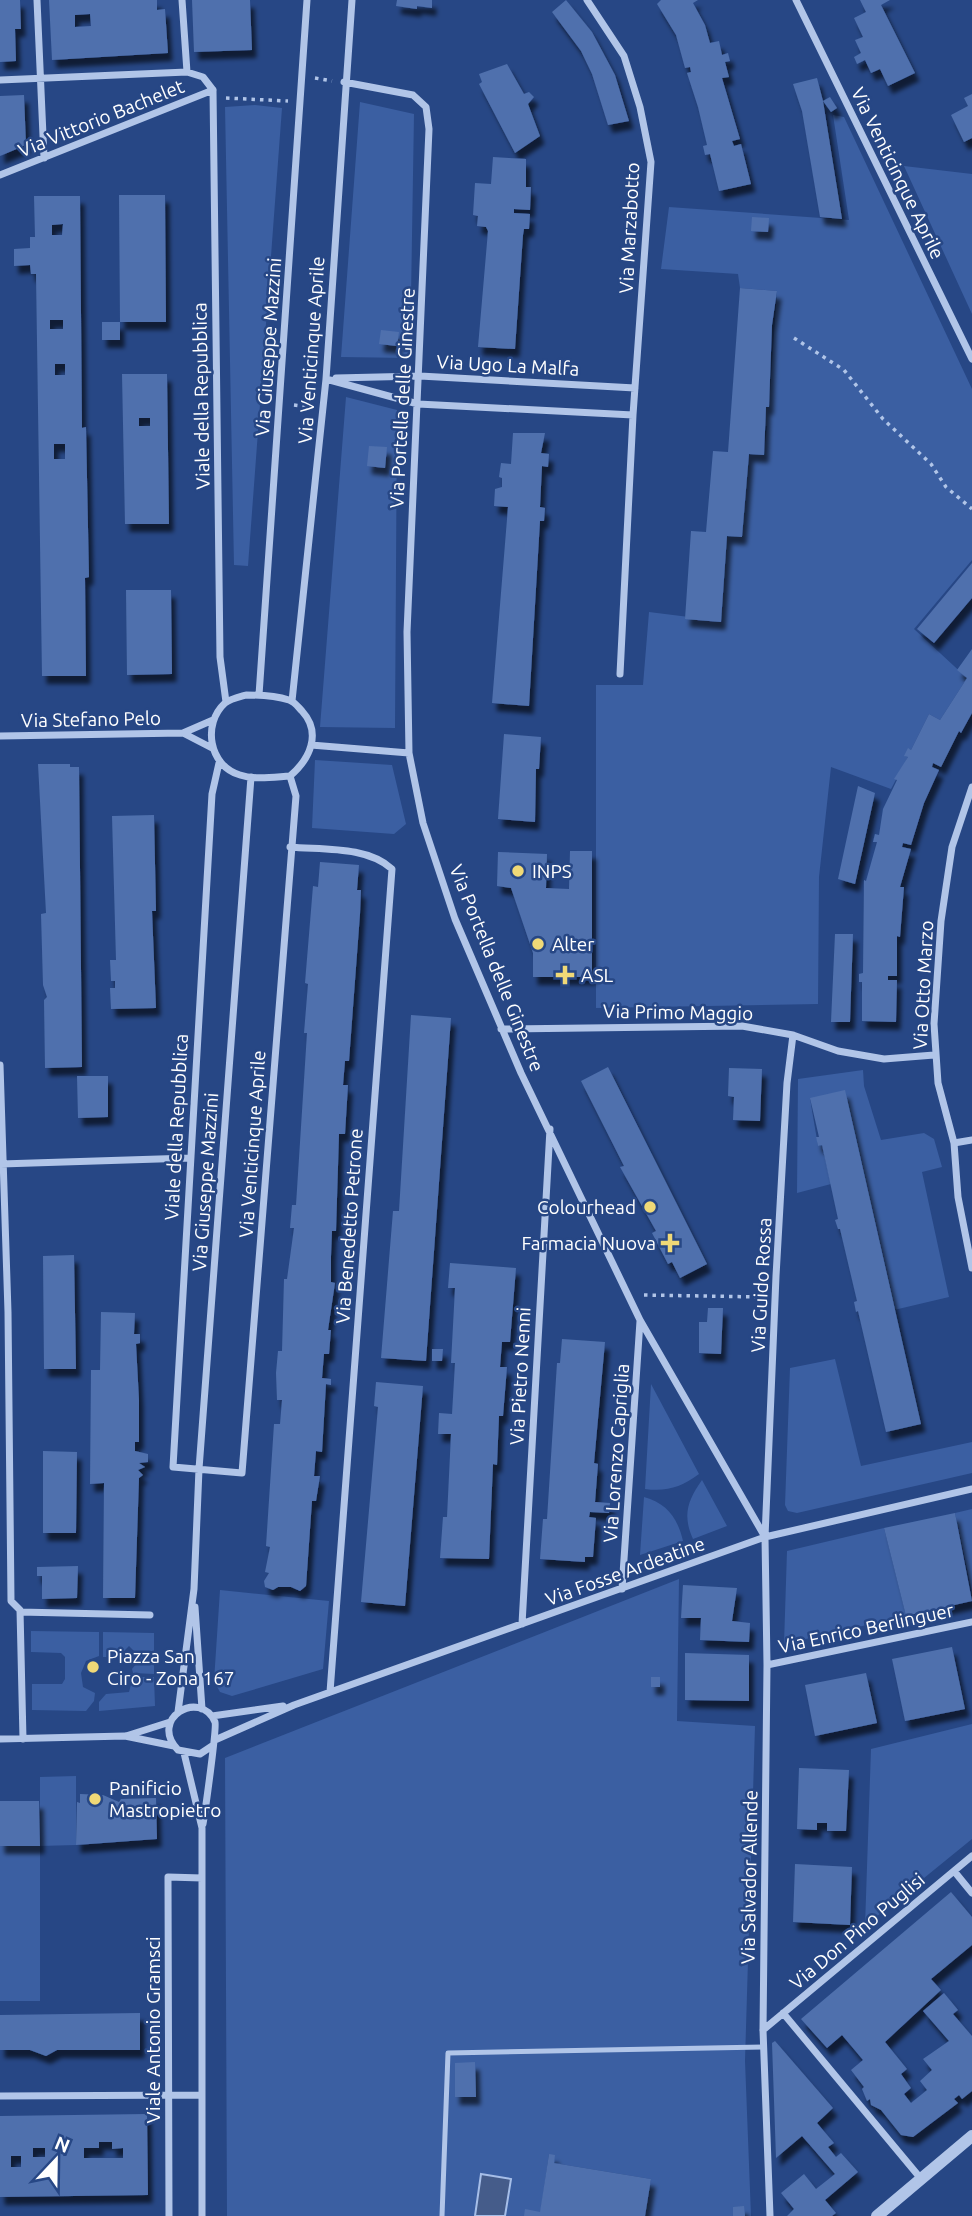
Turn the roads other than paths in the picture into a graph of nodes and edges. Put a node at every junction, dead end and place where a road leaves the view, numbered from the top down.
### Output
1 (37, 0) edge
2 (182, 0) edge
3 (307, 0) edge
4 (352, 0) edge
5 (587, 0) edge
6 (796, 0) edge
7 (187, 72) junction
8 (42, 77) junction
9 (0, 80) edge
10 (344, 82) junction
11 (213, 94) junction
12 (44, 158) junction
13 (0, 175) edge
14 (972, 359) edge
15 (420, 376) junction
16 (326, 379) junction
17 (635, 388) junction
18 (418, 404) junction
19 (633, 415) junction
20 (620, 674) dead end
21 (259, 695) junction
22 (292, 701) junction
23 (226, 702) junction
24 (213, 720) junction
25 (183, 733) junction
26 (0, 736) edge
27 (311, 745) junction
28 (212, 748) junction
29 (409, 752) junction
30 (219, 763) junction
31 (251, 776) junction
32 (290, 776) junction
33 (972, 787) edge
34 (290, 847) junction
35 (502, 1029) junction
36 (793, 1035) junction
37 (934, 1055) junction
38 (0, 1065) edge
39 (550, 1128) junction
40 (972, 1140) edge
41 (954, 1143) junction
42 (190, 1157) junction
43 (2, 1164) edge
44 (972, 1268) edge
45 (4, 1312) edge
46 (640, 1320) junction
47 (199, 1469) junction
48 (972, 1489) edge
49 (765, 1537) junction
50 (194, 1589) junction
51 (622, 1589) junction
52 (20, 1612) junction
53 (150, 1615) dead end
54 (972, 1622) edge
55 (522, 1624) junction
56 (767, 1665) junction
57 (330, 1692) junction
58 (294, 1705) junction
59 (202, 1709) junction
60 (178, 1712) junction
61 (212, 1716) junction
62 (170, 1722) junction
63 (125, 1736) junction
64 (23, 1739) junction
65 (0, 1740) edge
66 (214, 1743) junction
67 (174, 1746) junction
68 (184, 1753) junction
69 (202, 1828) junction
70 (972, 1856) edge
71 (954, 1871) junction
72 (202, 1878) junction
73 (972, 1893) edge
74 (783, 2013) junction
75 (763, 2030) junction
76 (763, 2047) junction
77 (168, 2094) junction
78 (201, 2095) junction
79 (0, 2096) edge
80 (972, 2136) edge
81 (922, 2180) junction
82 (169, 2216) edge
83 (202, 2216) edge
84 (442, 2216) edge
85 (770, 2216) edge
86 (877, 2216) edge

1 - 8 street
2 - 7 street
3 - 21 street, Via Giuseppe Mazzini
4 - 10 street, Via Venticinque Aprile
5 - 17 street, Via Marzabotto
6 - 14 street, Via Venticinque Aprile
7 - 8 street
7 - 11 street
8 - 9 street
8 - 12 street
10 - 15 street, Via Portella delle Ginestre
10 - 16 street, Via Venticinque Aprile
11 - 12 street, Via Vittorio Bachelet
11 - 23 street, Viale della Repubblica
12 - 13 street, Via Vittorio Bachelet
15 - 16 street, Via Ugo La Malfa
15 - 17 street, Via Ugo La Malfa
15 - 18 street, Via Portella delle Ginestre
16 - 18 street
16 - 22 street, Via Venticinque Aprile
17 - 19 street
18 - 19 street
18 - 29 street, Via Portella delle Ginestre
19 - 20 street
21 - 22 street
21 - 23 street
22 - 27 street
23 - 24 street
24 - 25 street, Via Stefano Pelo
24 - 28 street
25 - 26 street, Via Stefano Pelo
25 - 28 street, Via Stefano Pelo
27 - 29 street
27 - 32 street
28 - 30 street
29 - 35 street, Via Portella delle Ginestre
30 - 31 street
30 - 42 street, Viale della Repubblica
31 - 32 street
31 - 47 street, Via Giuseppe Mazzini
32 - 34 street, Via Venticinque Aprile
33 - 37 street, Via Otto Marzo
34 - 47 street, Via Venticinque Aprile
34 - 57 street, Via Benedetto Petrone
35 - 36 street, Via Primo Maggio
35 - 39 street, Via Portella delle Ginestre
36 - 37 street, Via Primo Maggio
36 - 49 street, Via Guido Rossa
37 - 41 street, Via Otto Marzo
38 - 43 street
39 - 46 street, Via Portella delle Ginestre
39 - 55 street, Via Pietro Nenni
40 - 41 street
41 - 44 street, Via Otto Marzo
42 - 43 street
42 - 47 street, Viale della Repubblica
43 - 45 street
45 - 52 street
46 - 49 street, Via Portella delle Ginestre
46 - 51 street, Via Lorenzo Capriglia
47 - 50 street, Via Giuseppe Mazzini
48 - 49 street, Via Fosse Ardeatine
49 - 51 street, Via Fosse Ardeatine
49 - 56 street, Via Salvador Allende
50 - 59 street, Via Giuseppe Mazzini
50 - 60 street, Via Giuseppe Mazzini
51 - 55 street, Via Fosse Ardeatine
52 - 53 street
52 - 64 street
54 - 56 street, Via Enrico Berlinguer
55 - 57 street, Via Fosse Ardeatine
56 - 75 street, Via Salvador Allende
57 - 58 street, Via Fosse Ardeatine
58 - 61 street
58 - 66 street
59 - 60 street
59 - 61 street
60 - 62 street
61 - 66 street
62 - 63 street
62 - 67 street
63 - 64 street
63 - 67 street
64 - 65 street
66 - 68 street
66 - 69 street
67 - 68 street
68 - 69 street
69 - 72 street
70 - 71 street, Via Don Pino Puglisi
71 - 73 street
71 - 74 street, Via Don Pino Puglisi
72 - 77 street, Viale Antonio Gramsci
72 - 78 street
74 - 75 street, Via Don Pino Puglisi
74 - 81 street
75 - 76 street, Via Salvador Allende
76 - 84 lane
76 - 85 street, Via Salvador Allende
77 - 78 street
77 - 79 street
77 - 82 street, Viale Antonio Gramsci
78 - 83 street
80 - 81 street
81 - 86 street

